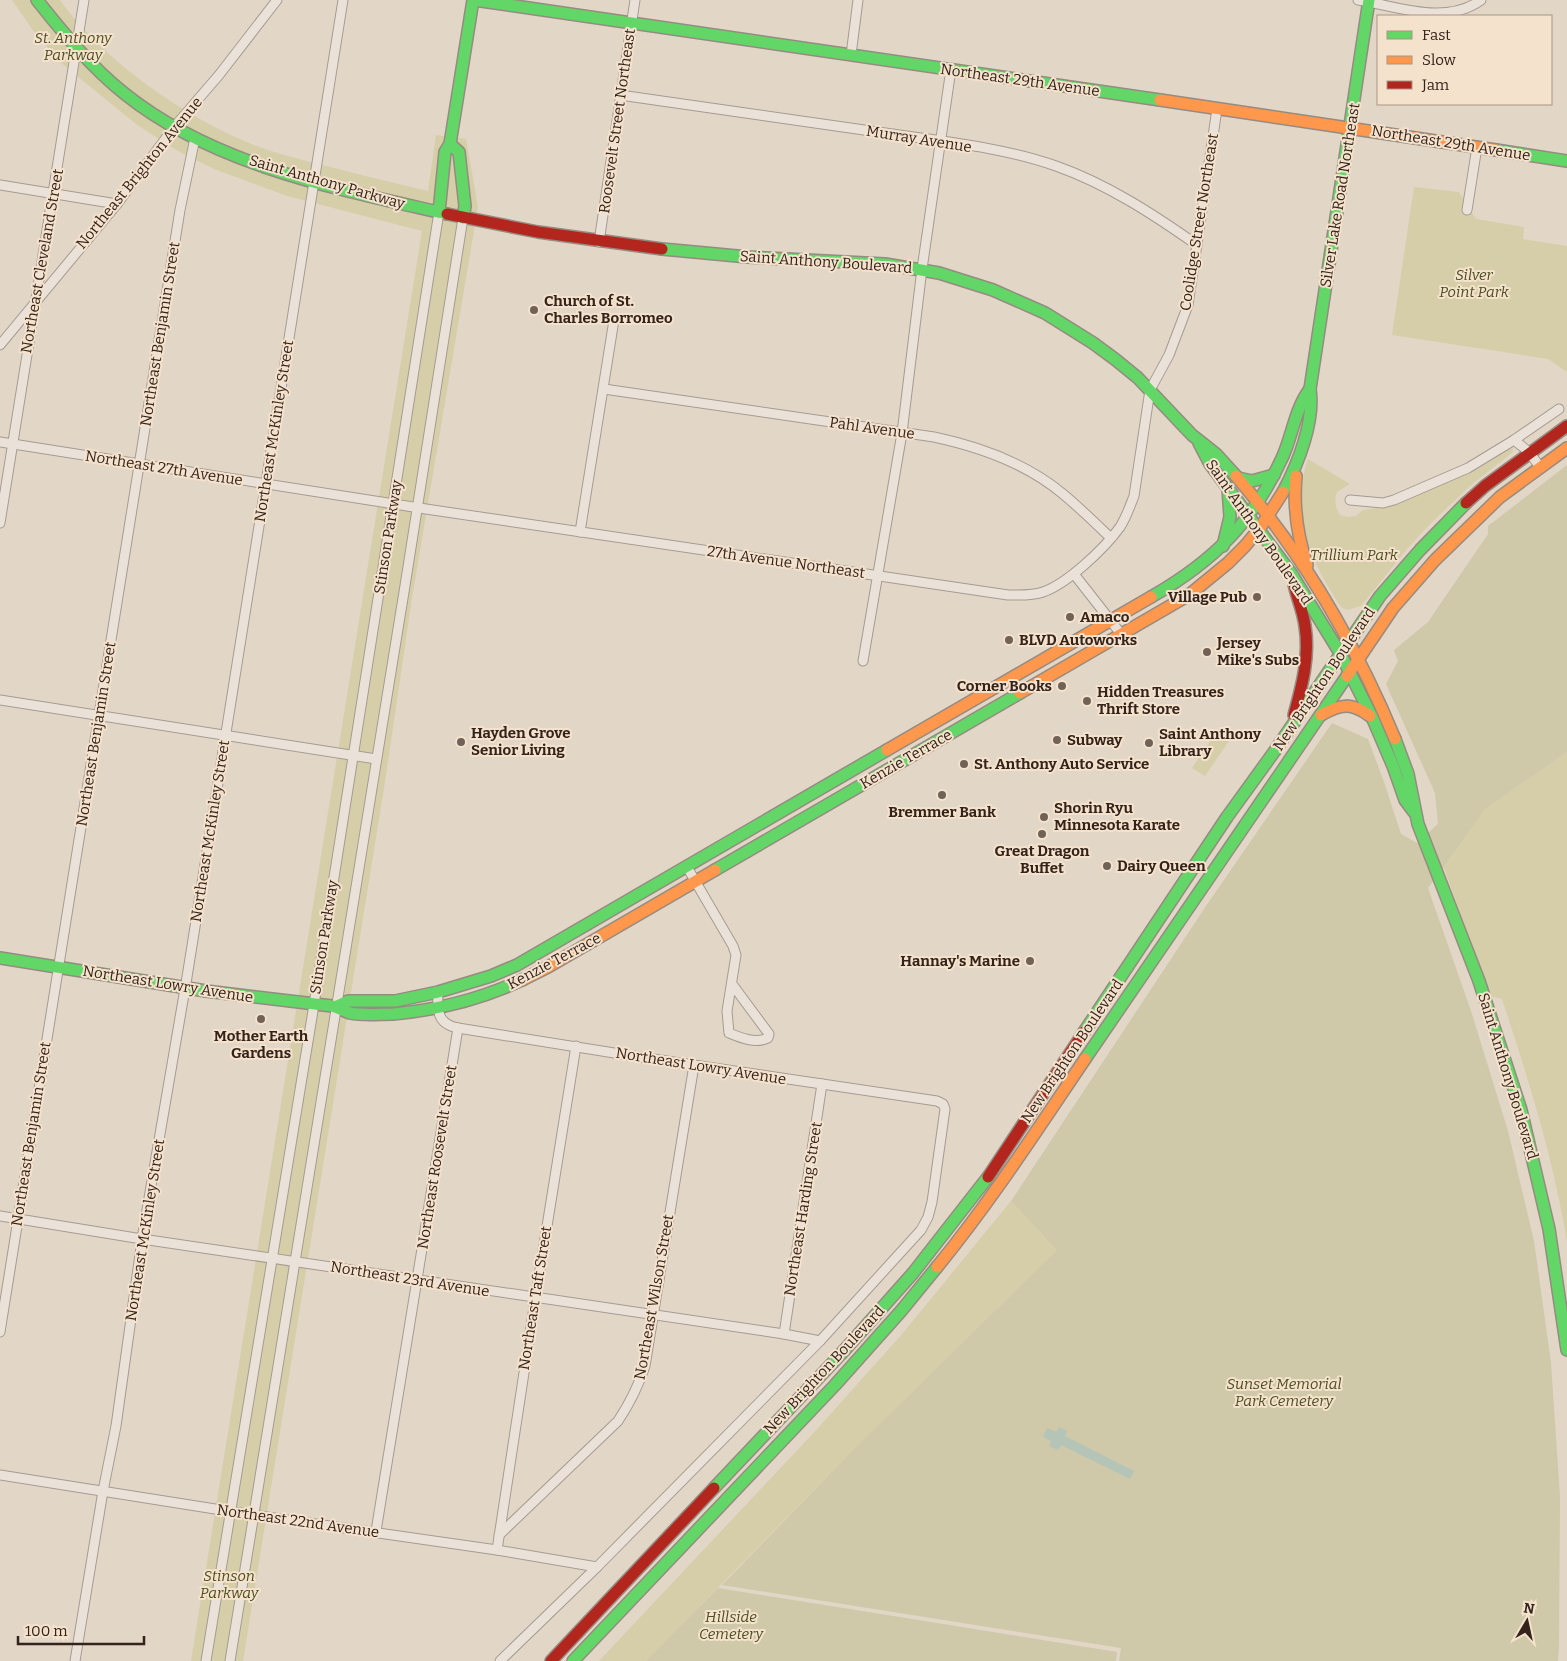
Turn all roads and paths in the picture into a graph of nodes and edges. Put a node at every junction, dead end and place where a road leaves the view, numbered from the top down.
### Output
1 (37, 0) edge
2 (84, 0) edge
3 (277, 0) edge
4 (343, 0) edge
5 (473, 0) edge
6 (635, 0) edge
7 (858, 0) edge
8 (1481, 0) edge
9 (1365, 1) edge
10 (632, 21) junction
11 (76, 49) junction
12 (850, 55) junction
13 (951, 69) junction
14 (620, 95) junction
15 (1217, 109) junction
16 (175, 126) junction
17 (1351, 127) junction
18 (195, 138) junction
19 (941, 141) junction
20 (450, 144) junction
21 (1477, 147) junction
22 (1567, 161) edge
23 (314, 182) junction
24 (0, 185) edge
25 (54, 194) junction
26 (117, 204) junction
27 (1467, 210) dead end
28 (439, 212) junction
29 (463, 218) junction
30 (599, 242) junction
31 (1197, 245) junction
32 (922, 269) junction
33 (37, 300) junction
34 (614, 320) dead end
35 (0, 345) edge
36 (604, 389) junction
37 (1150, 390) junction
38 (1310, 390) junction
39 (1559, 409) dead end
40 (1567, 426) edge
41 (902, 433) junction
42 (1197, 440) junction
43 (1514, 440) junction
44 (0, 442) edge
45 (13, 444) junction
46 (1567, 448) edge
47 (1530, 452) junction
48 (1297, 462) junction
49 (140, 464) junction
50 (1540, 467) junction
51 (1274, 476) junction
52 (1237, 478) junction
53 (266, 484) junction
54 (1227, 486) junction
55 (1350, 500) dead end
56 (394, 504) junction
57 (418, 508) junction
58 (1254, 510) junction
59 (0, 523) edge
60 (1264, 524) junction
61 (580, 532) junction
62 (1111, 538) junction
63 (1222, 547) junction
64 (1291, 573) junction
65 (1074, 574) junction
66 (876, 575) junction
67 (1314, 583) junction
68 (1111, 622) junction
69 (1121, 634) junction
70 (1348, 641) junction
71 (1340, 653) junction
72 (1358, 658) junction
73 (863, 661) dead end
74 (1348, 672) junction
75 (0, 700) edge
76 (99, 716) junction
77 (1317, 717) junction
78 (1372, 717) junction
79 (1291, 725) junction
80 (226, 735) junction
81 (353, 755) junction
82 (376, 759) junction
83 (1414, 812) junction
84 (687, 867) junction
85 (695, 882) junction
86 (0, 958) edge
87 (59, 967) junction
88 (732, 984) junction
89 (185, 987) junction
90 (438, 992) junction
91 (314, 1004) junction
92 (337, 1006) junction
93 (438, 1008) junction
94 (458, 1028) junction
95 (576, 1046) junction
96 (694, 1065) junction
97 (822, 1084) junction
98 (0, 1216) edge
99 (928, 1217) joint
100 (17, 1219) junction
101 (142, 1239) junction
102 (272, 1259) junction
103 (295, 1262) junction
104 (417, 1280) junction
105 (535, 1298) junction
106 (653, 1315) junction
107 (0, 1332) edge
108 (784, 1334) junction
109 (820, 1341) junction
110 (1567, 1350) edge
111 (0, 1475) edge
112 (103, 1491) junction
113 (231, 1512) junction
114 (253, 1515) junction
115 (376, 1532) junction
116 (499, 1535) junction
117 (497, 1550) junction
118 (596, 1567) junction
119 (75, 1661) edge
120 (206, 1661) edge
121 (230, 1661) edge
122 (500, 1661) edge
123 (551, 1661) edge
124 (573, 1661) edge

1 - 11 main road, Saint Anthony Parkway
2 - 11 street, Northeast Cleveland Street
3 - 16 street, Northeast Brighton Avenue
4 - 23 street, Northeast McKinley Street
5 - 10 main road, Northeast 29th Avenue
5 - 20 main road
6 - 10 street, Roosevelt Street Northeast
7 - 12 street
8 - 9 street
9 - 17 main road, Silver Lake Road Northeast
10 - 12 main road, Northeast 29th Avenue
10 - 14 street, Roosevelt Street Northeast
11 - 16 main road, Saint Anthony Parkway
11 - 25 street, Northeast Cleveland Street
12 - 13 main road, Northeast 29th Avenue
13 - 15 main road, Northeast 29th Avenue
13 - 19 street
14 - 19 street, Murray Avenue
14 - 30 street, Roosevelt Street Northeast
15 - 17 main road, Northeast 29th Avenue
15 - 31 street, Coolidge Street Northeast
16 - 18 main road, Saint Anthony Parkway
16 - 26 street, Northeast Brighton Avenue
17 - 21 main road, Northeast 29th Avenue
17 - 38 main road, Silver Lake Road Northeast
18 - 23 main road, Saint Anthony Parkway
18 - 49 street, Northeast Benjamin Street
19 - 31 street, Murray Avenue
19 - 32 street
20 - 28 main road
20 - 29 main road
21 - 22 main road, Northeast 29th Avenue
21 - 27 street
23 - 28 main road, Saint Anthony Parkway
23 - 53 street, Northeast McKinley Street
24 - 25 street
25 - 26 street
25 - 33 street, Northeast Cleveland Street
26 - 33 street, Northeast Brighton Avenue
28 - 29 main road, Saint Anthony Parkway
28 - 56 street, Stinson Parkway
29 - 30 main road, Saint Anthony Boulevard
29 - 57 street, Stinson Parkway
30 - 32 main road, Saint Anthony Boulevard
31 - 37 street, Coolidge Street Northeast
32 - 37 main road, Saint Anthony Boulevard
32 - 41 street
33 - 35 street, Northeast Brighton Avenue
33 - 45 street, Northeast Cleveland Street
34 - 36 street
36 - 41 street, Pahl Avenue
36 - 61 street
37 - 42 main road, Saint Anthony Boulevard
37 - 62 street, Coolidge Street Northeast
38 - 48 main road, Silver Lake Road Northeast
38 - 51 main road, Silver Lake Road Northeast
39 - 43 street
40 - 47 main road, New Brighton Boulevard
41 - 62 street, Pahl Avenue
41 - 66 street
42 - 52 main road, Saint Anthony Boulevard
42 - 54 main road, Saint Anthony Boulevard
43 - 47 street
43 - 55 street
44 - 45 street, Northeast 27th Avenue
45 - 49 street, Northeast 27th Avenue
45 - 59 street, Northeast Cleveland Street
46 - 50 main road, New Brighton Boulevard
47 - 50 street
47 - 70 main road, New Brighton Boulevard
48 - 60 main road, Silver Lake Road Northeast
48 - 67 main road
49 - 53 street, Northeast 27th Avenue
49 - 76 street, Northeast Benjamin Street
50 - 72 main road, New Brighton Boulevard
51 - 52 main road
51 - 58 main road, Silver Lake Road Northeast
52 - 58 main road, Saint Anthony Boulevard
53 - 56 street, Northeast 27th Avenue
53 - 80 street, Northeast McKinley Street
54 - 58 main road, Saint Anthony Boulevard
54 - 63 main road
56 - 57 street, Northeast 27th Avenue
56 - 81 street, Stinson Parkway
57 - 61 street, 27th Avenue Northeast
57 - 82 street, Stinson Parkway
58 - 60 main road, Saint Anthony Boulevard
58 - 60 main road, Saint Anthony Boulevard
58 - 63 main road, Kenzie Terrace
60 - 64 main road, Saint Anthony Boulevard
60 - 67 main road, Saint Anthony Boulevard
60 - 69 main road, Kenzie Terrace
61 - 66 street, 27th Avenue Northeast
62 - 65 street, Coolidge Street Northeast
63 - 68 main road, Kenzie Terrace
64 - 71 main road, Saint Anthony Boulevard
64 - 79 main road
65 - 66 street, 27th Avenue Northeast
65 - 68 street
66 - 73 street
67 - 70 main road, Saint Anthony Boulevard
68 - 69 street
68 - 84 main road, Kenzie Terrace
69 - 85 main road, Kenzie Terrace
70 - 71 main road, New Brighton Boulevard
70 - 72 main road, Saint Anthony Boulevard
71 - 74 main road, Saint Anthony Boulevard
71 - 79 main road, New Brighton Boulevard
72 - 74 main road, New Brighton Boulevard
72 - 83 main road, Saint Anthony Boulevard
74 - 77 main road, New Brighton Boulevard
74 - 78 main road, Saint Anthony Boulevard
75 - 76 street
76 - 80 street
76 - 87 street, Northeast Benjamin Street
77 - 78 main road
77 - 124 main road, New Brighton Boulevard
78 - 83 main road, Saint Anthony Boulevard
79 - 123 main road, New Brighton Boulevard
80 - 81 street
80 - 89 street, Northeast McKinley Street
81 - 82 street
81 - 91 street, Stinson Parkway
82 - 92 street, Stinson Parkway
83 - 110 main road, Saint Anthony Boulevard
84 - 85 street
84 - 90 main road, Kenzie Terrace
85 - 88 street
85 - 93 main road, Kenzie Terrace
86 - 87 main road, Northeast Lowry Avenue
87 - 89 main road, Northeast Lowry Avenue
87 - 100 street, Northeast Benjamin Street
88 - 88 street
89 - 91 main road, Northeast Lowry Avenue
89 - 101 street, Northeast McKinley Street
90 - 92 main road, Kenzie Terrace
90 - 93 street
91 - 92 main road, Northeast Lowry Avenue
91 - 102 street, Stinson Parkway
92 - 93 main road, Kenzie Terrace
92 - 103 street, Stinson Parkway
93 - 94 street
94 - 95 street, Northeast Lowry Avenue
94 - 104 street, Northeast Roosevelt Street
95 - 96 street, Northeast Lowry Avenue
95 - 105 street, Northeast Taft Street
96 - 97 street, Northeast Lowry Avenue
96 - 106 street, Northeast Wilson Street
97 - 99 street, Northeast Lowry Avenue
97 - 108 street, Northeast Harding Street
98 - 100 street, Northeast 23rd Avenue
99 - 109 street, New Brighton Boulevard
100 - 101 street, Northeast 23rd Avenue
100 - 107 street, Northeast Benjamin Street
101 - 102 street, Northeast 23rd Avenue
101 - 112 street, Northeast McKinley Street
102 - 103 street, Northeast 23rd Avenue
102 - 113 street, Stinson Parkway
103 - 104 street, Northeast 23rd Avenue
103 - 114 street, Stinson Parkway
104 - 105 street, Northeast 23rd Avenue
104 - 115 street, Northeast Roosevelt Street
105 - 106 street, Northeast 23rd Avenue
105 - 116 street, Northeast Taft Street
106 - 108 street, Northeast 23rd Avenue
106 - 116 street, Northeast Wilson Street
108 - 109 street, Northeast 23rd Avenue
109 - 118 street, New Brighton Boulevard
111 - 112 street, Northeast 22nd Avenue
112 - 113 street, Northeast 22nd Avenue
112 - 119 street, Northeast McKinley Street
113 - 114 street, Northeast 22nd Avenue
113 - 120 street, Stinson Parkway
114 - 115 street, Northeast 22nd Avenue
114 - 121 street, Stinson Parkway
115 - 117 street, Northeast 22nd Avenue
116 - 117 street, Northeast Taft Street
117 - 118 street, Northeast 22nd Avenue
118 - 122 street, New Brighton Boulevard

